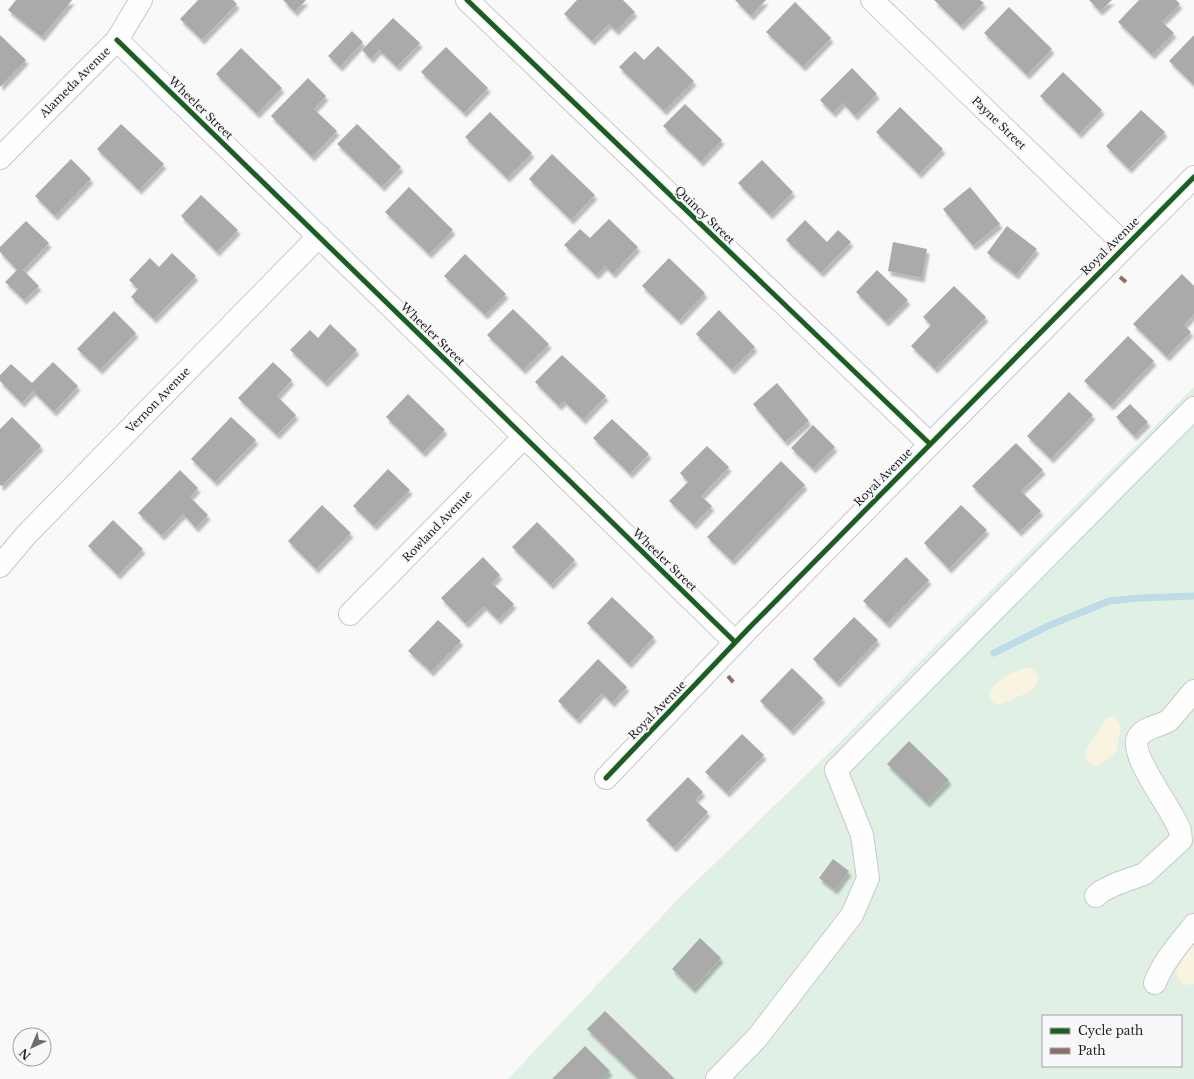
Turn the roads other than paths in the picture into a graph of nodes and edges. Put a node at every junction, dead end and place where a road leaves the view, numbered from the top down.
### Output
1 (141, 0) edge
2 (466, 0) edge
3 (872, 0) edge
4 (117, 40) junction
5 (0, 158) edge
6 (1194, 176) edge
7 (319, 236) junction
8 (1125, 245) junction
9 (1194, 408) edge
10 (524, 437) junction
11 (930, 444) junction
12 (0, 566) edge
13 (350, 614) dead end
14 (735, 642) junction
15 (1194, 691) edge
16 (606, 778) dead end
17 (1096, 896) dead end
18 (1194, 925) edge
19 (1155, 983) dead end
20 (717, 1079) edge

1 - 4 street, Alameda Avenue
2 - 11 street, Quincy Street
3 - 8 street, Payne Street
4 - 5 street, Alameda Avenue
4 - 7 street, Wheeler Street
6 - 8 street, Royal Avenue
7 - 10 street, Wheeler Street
7 - 12 street, Vernon Avenue
8 - 11 street, Royal Avenue
9 - 20 street
10 - 13 street, Rowland Avenue
10 - 14 street, Wheeler Street
11 - 14 street, Royal Avenue
14 - 16 street, Royal Avenue
15 - 17 street
18 - 19 street

